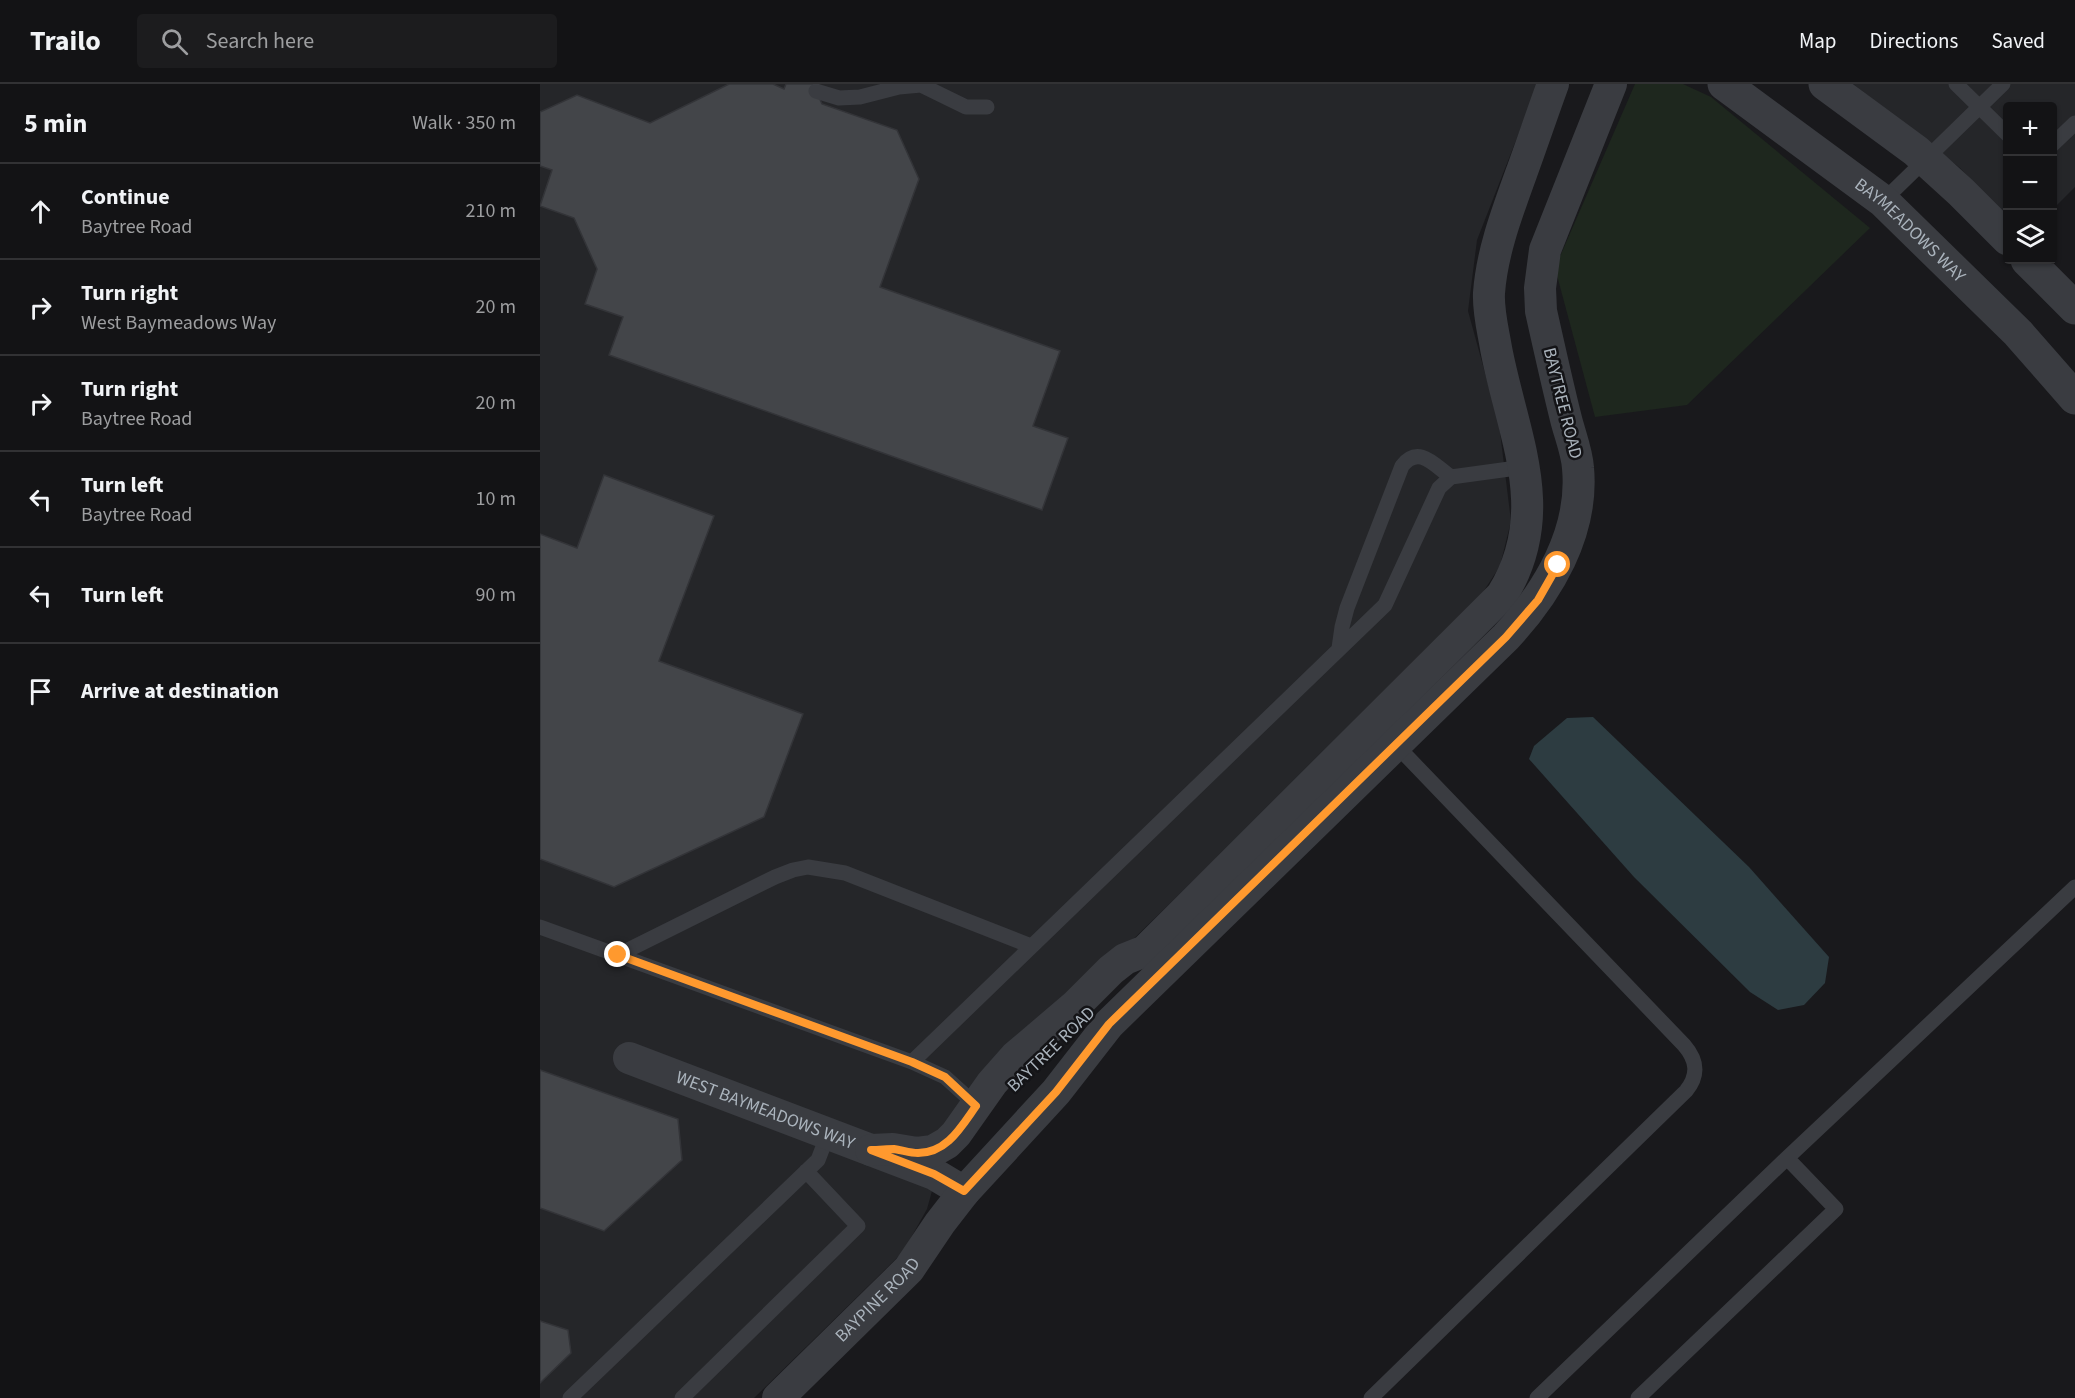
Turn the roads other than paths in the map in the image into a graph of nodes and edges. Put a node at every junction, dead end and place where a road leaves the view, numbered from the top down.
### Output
1 (1553, 84) edge
2 (1611, 84) edge
3 (1724, 84) edge
4 (1825, 84) edge
5 (1956, 84) edge
6 (2003, 84) edge
7 (816, 91) dead end
8 (987, 107) dead end
9 (1980, 107) junction
10 (2075, 123) edge
11 (2003, 131) edge
12 (2057, 140) edge
13 (1926, 159) junction
14 (1883, 201) junction
15 (2003, 235) edge
16 (2031, 264) edge
17 (2075, 308) edge
18 (2075, 399) edge
19 (1524, 467) junction
20 (1451, 477) junction
21 (1339, 648) junction
22 (1396, 745) junction
23 (2075, 887) edge
24 (540, 927) edge
25 (1032, 946) junction
26 (1145, 951) junction
27 (618, 955) junction
28 (629, 1058) dead end
29 (912, 1062) junction
30 (976, 1106) junction
31 (828, 1134) junction
32 (871, 1150) junction
33 (1787, 1158) junction
34 (806, 1171) junction
35 (964, 1191) junction
36 (570, 1398) edge
37 (682, 1398) edge
38 (778, 1398) edge
39 (1371, 1398) edge
40 (1537, 1398) edge
41 (1638, 1398) edge

1 - 19 street, BAYTREE ROAD
2 - 22 street, BAYTREE ROAD
3 - 14 street, BAYMEADOWS WAY
4 - 13 street
5 - 9 lane
6 - 9 lane
7 - 8 lane
9 - 11 lane
9 - 13 lane
10 - 12 lane
13 - 14 lane
13 - 15 street
14 - 18 street, BAYMEADOWS WAY
16 - 17 street
19 - 20 lane
19 - 26 street, BAYTREE ROAD
20 - 21 lane
20 - 21 lane
21 - 25 lane
22 - 35 street, BAYTREE ROAD
22 - 39 lane
23 - 33 lane
24 - 27 lane
25 - 27 lane
25 - 29 lane
26 - 30 street, BAYTREE ROAD
26 - 35 street, BAYTREE ROAD
27 - 29 lane
28 - 31 street, WEST BAYMEADOWS WAY
29 - 30 lane
30 - 32 street, BAYTREE ROAD
31 - 32 street, WEST BAYMEADOWS WAY
31 - 34 lane
32 - 35 street, WEST BAYMEADOWS WAY
33 - 40 lane
33 - 41 lane
34 - 36 lane
34 - 37 lane
35 - 38 street, BAYPINE ROAD

